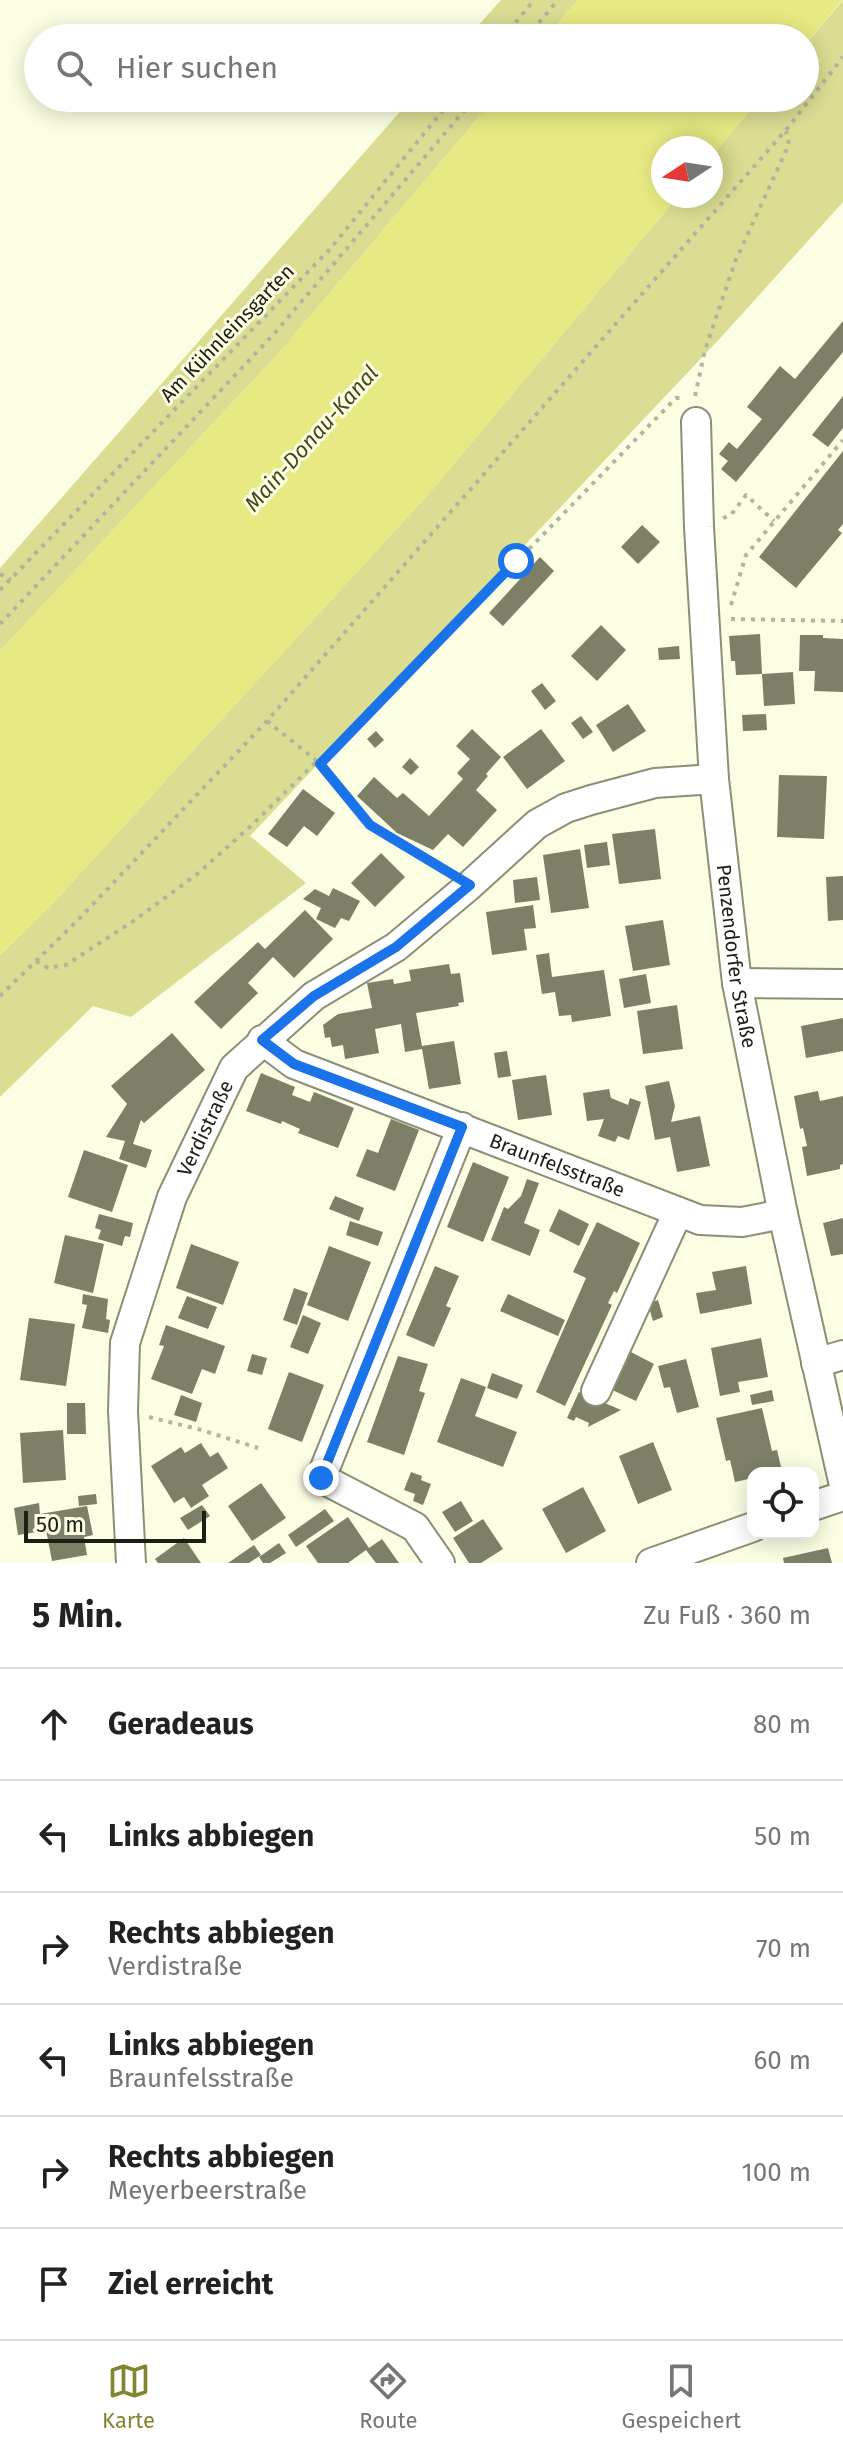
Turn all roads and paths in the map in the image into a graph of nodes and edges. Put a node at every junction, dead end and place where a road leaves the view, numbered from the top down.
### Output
1 (534, 0) edge
2 (558, 0) edge
3 (514, 24) edge
4 (538, 24) edge
5 (843, 57) edge
6 (819, 88) edge
7 (442, 112) edge
8 (463, 112) edge
9 (800, 112) edge
10 (786, 130) junction
11 (696, 422) dead end
12 (843, 440) edge
13 (746, 495) dead end
14 (774, 521) junction
15 (0, 574) edge
16 (11, 580) junction
17 (0, 590) edge
18 (843, 621) edge
19 (0, 624) edge
20 (267, 721) junction
21 (319, 763) junction
22 (714, 779) junction
23 (470, 885) junction
24 (36, 961) junction
25 (737, 983) junction
26 (843, 984) edge
27 (0, 996) edge
28 (262, 1040) junction
29 (462, 1127) junction
30 (678, 1212) junction
31 (783, 1214) junction
32 (830, 1359) edge
33 (596, 1391) dead end
34 (123, 1411) junction
35 (258, 1448) dead end
36 (843, 1481) edge
37 (843, 1496) edge
38 (819, 1504) edge
39 (747, 1529) edge
40 (131, 1563) edge
41 (440, 1563) edge
42 (651, 1563) edge

1 - 3 path
2 - 4 path
5 - 6 path
7 - 16 path, Am Kühnleinsgarten
8 - 19 path
9 - 10 path
10 - 20 path
10 - 21 path
11 - 22 street, Penzendorfer Straße
12 - 14 path
13 - 14 path
14 - 18 path
15 - 16 path
16 - 17 path, Am Kühnleinsgarten
20 - 21 path
20 - 24 path
21 - 23 path
21 - 24 path
22 - 23 street, Verdistraße
22 - 25 street, Penzendorfer Straße
23 - 28 street, Verdistraße
24 - 27 path
25 - 26 street
25 - 31 street, Penzendorfer Straße
28 - 29 street, Braunfelsstraße
28 - 34 street, Verdistraße
29 - 30 street, Braunfelsstraße
29 - 41 street
30 - 31 street, Braunfelsstraße
30 - 33 street
31 - 32 street, Penzendorfer Straße
32 - 36 street, Penzendorfer Straße
34 - 35 path
34 - 40 street, Verdistraße
37 - 38 street
39 - 42 street

